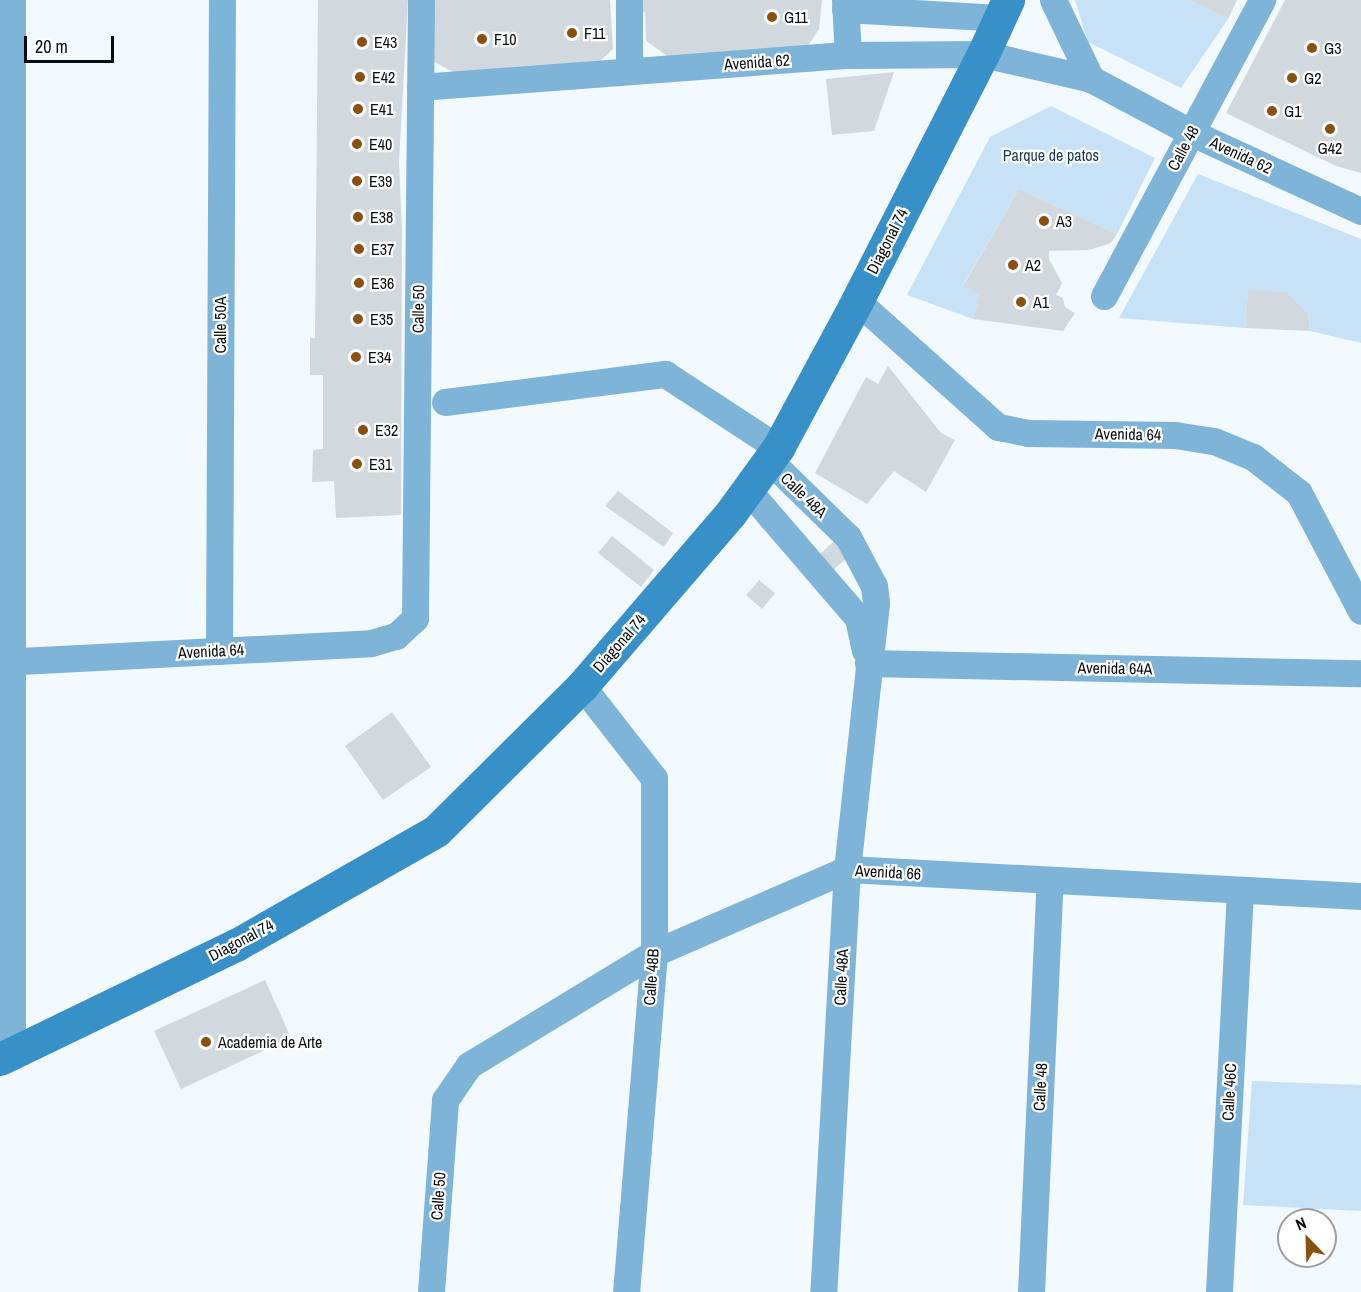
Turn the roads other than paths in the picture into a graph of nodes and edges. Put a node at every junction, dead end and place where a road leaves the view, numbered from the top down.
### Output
1 (12, 0) edge
2 (222, 0) edge
3 (421, 0) edge
4 (629, 0) edge
5 (1053, 0) edge
6 (1262, 0) edge
7 (845, 4) edge
8 (1004, 9) edge
9 (983, 54) junction
10 (848, 55) junction
11 (629, 71) junction
12 (1091, 79) junction
13 (420, 87) junction
14 (6, 121) edge
15 (1192, 133) junction
16 (1361, 211) edge
17 (1104, 296) dead end
18 (857, 301) junction
19 (445, 402) dead end
20 (773, 454) junction
21 (747, 489) junction
22 (1361, 611) edge
23 (415, 618) joint
24 (219, 651) junction
25 (6, 662) edge
26 (868, 663) junction
27 (1361, 673) edge
28 (582, 686) junction
29 (847, 869) junction
30 (1050, 881) junction
31 (1240, 891) junction
32 (1361, 896) edge
33 (654, 953) junction
34 (6, 1056) edge
35 (445, 1100) joint
36 (431, 1292) edge
37 (626, 1292) edge
38 (824, 1292) edge
39 (1031, 1292) edge
40 (1219, 1292) edge

1 - 14 street
2 - 24 street, Calle 50A
3 - 13 street, Calle 50
4 - 11 street
5 - 12 street
6 - 15 street, Calle 48
7 - 8 street
7 - 10 street
8 - 9 street, Diagonal 74
9 - 10 street, Avenida 62
9 - 12 street, Avenida 62
9 - 18 street, Diagonal 74
10 - 11 street, Avenida 62
11 - 13 street, Avenida 62
12 - 15 street, Avenida 62
13 - 23 street, Calle 50
14 - 25 street
15 - 16 street, Avenida 62
15 - 17 street, Calle 48
18 - 20 street, Diagonal 74
18 - 22 street, Avenida 64
19 - 20 street, Calle 48A
20 - 21 street, Diagonal 74
20 - 26 street, Calle 48A
21 - 26 street, Calle 48A
21 - 28 street, Diagonal 74
23 - 24 street, Avenida 64
24 - 25 street, Avenida 64
25 - 34 street
26 - 27 street, Avenida 64A
26 - 29 street, Calle 48A
28 - 33 street, Calle 48B
28 - 34 street, Diagonal 74
29 - 30 street, Avenida 66
29 - 33 street, Avenida 66
29 - 38 street, Calle 48A
30 - 31 street, Avenida 66
30 - 39 street, Calle 48
31 - 32 street, Avenida 66
31 - 40 street, Calle 46C
33 - 35 street, Avenida 66
33 - 37 street, Calle 48B
35 - 36 street, Calle 50

